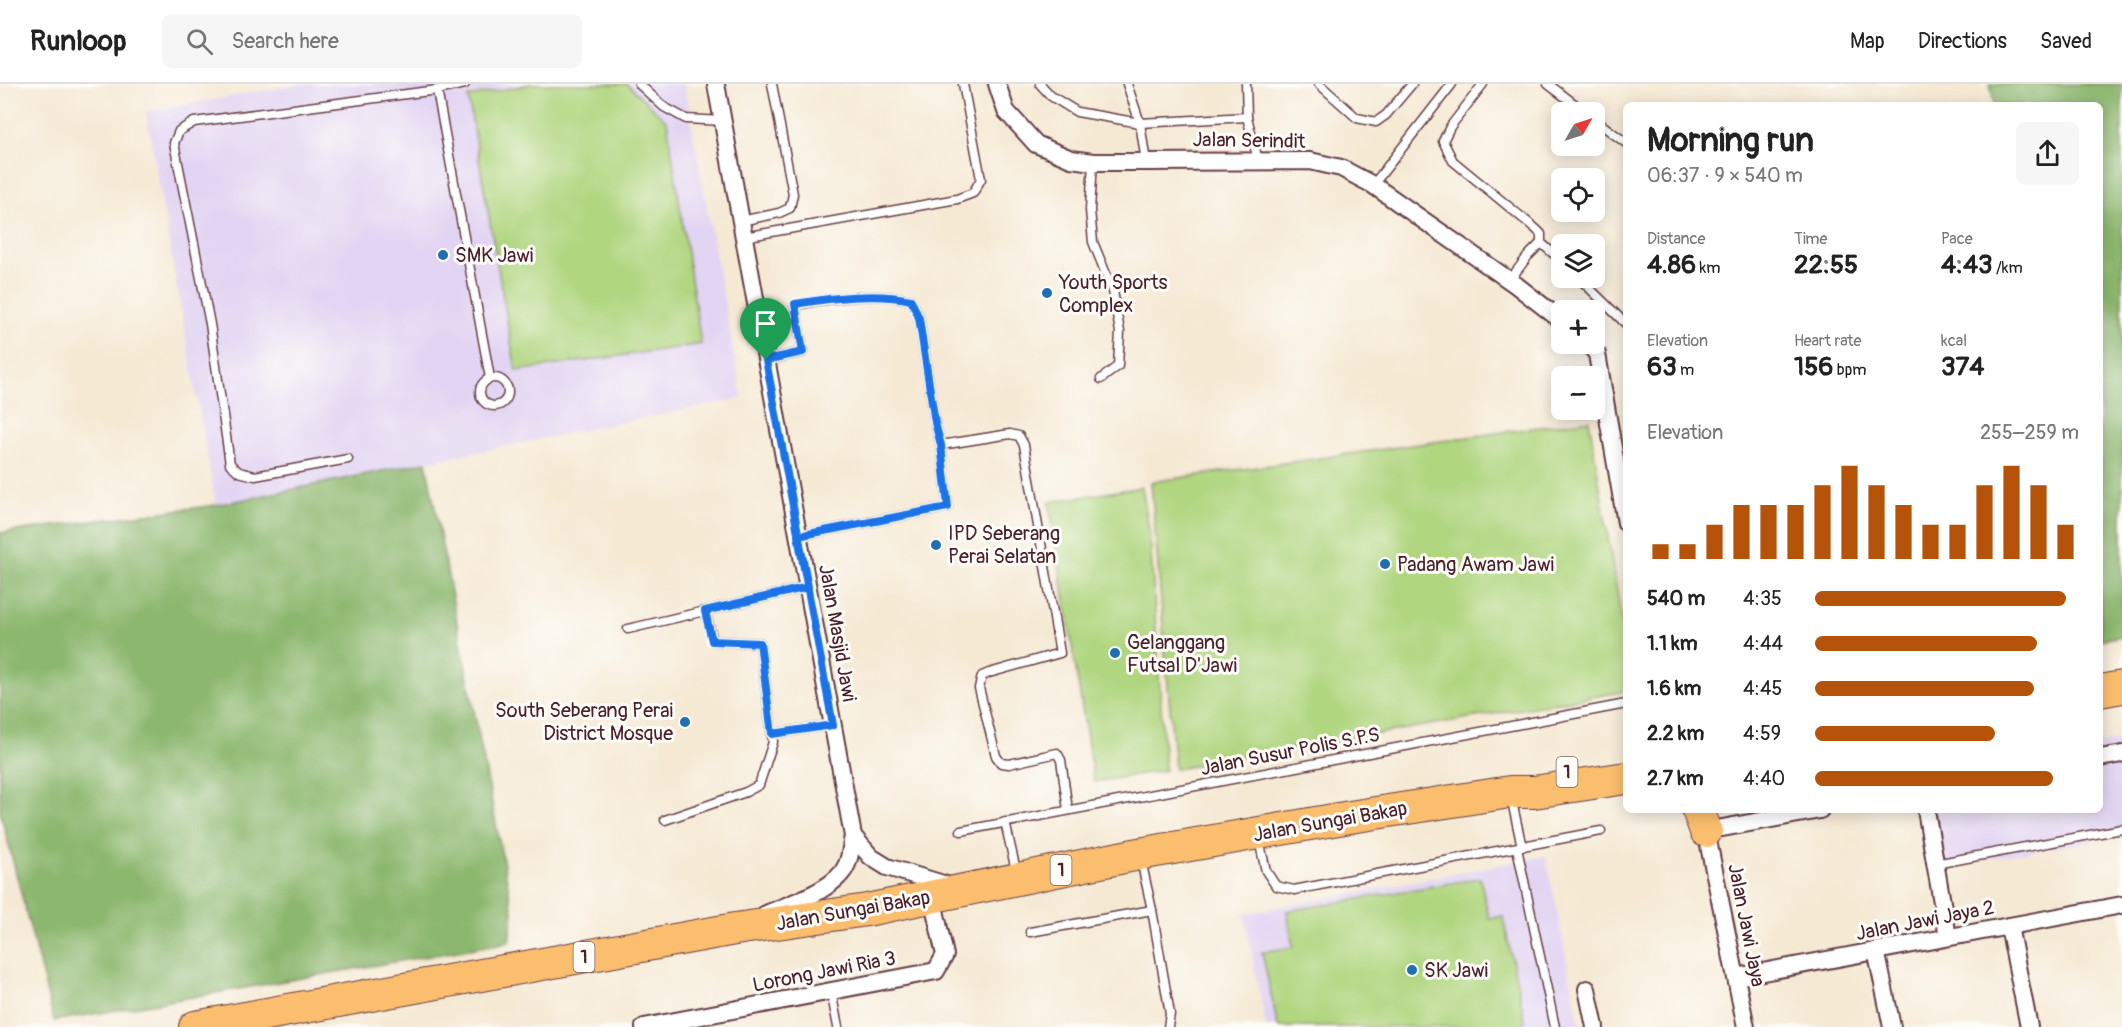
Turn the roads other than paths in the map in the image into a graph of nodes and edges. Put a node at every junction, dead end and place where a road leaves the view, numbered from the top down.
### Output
1 (465, 84) edge
2 (639, 84) edge
3 (716, 84) edge
4 (772, 84) edge
5 (963, 84) edge
6 (996, 84) edge
7 (1040, 84) edge
8 (1127, 84) edge
9 (1246, 84) edge
10 (1319, 84) edge
11 (1412, 84) edge
12 (1452, 84) edge
13 (1483, 84) edge
14 (1548, 84) edge
15 (437, 90) junction
16 (1572, 102) edge
17 (1247, 117) junction
18 (723, 121) junction
19 (1140, 123) junction
20 (1605, 127) edge
21 (1623, 140) edge
22 (1258, 160) junction
23 (1093, 162) junction
24 (1146, 162) junction
25 (1373, 185) junction
26 (743, 229) junction
27 (1541, 243) junction
28 (1551, 252) edge
29 (1509, 281) junction
30 (1589, 288) edge
31 (1551, 313) edge
32 (1623, 321) edge
33 (1597, 354) edge
34 (766, 360) junction
35 (490, 378) dead end
36 (1101, 379) dead end
37 (941, 445) junction
38 (348, 459) dead end
39 (1623, 506) edge
40 (798, 536) junction
41 (808, 587) junction
42 (705, 611) junction
43 (628, 629) dead end
44 (2122, 666) edge
45 (2103, 669) edge
46 (2122, 687) edge
47 (2103, 690) edge
48 (1623, 705) edge
49 (833, 725) junction
50 (772, 734) junction
51 (2122, 754) edge
52 (2103, 757) edge
53 (1623, 759) edge
54 (1623, 779) edge
55 (1576, 787) junction
56 (1623, 789) edge
57 (1510, 792) junction
58 (1068, 810) junction
59 (1771, 813) edge
60 (1926, 813) edge
61 (1705, 817) edge
62 (665, 820) dead end
63 (1005, 822) junction
64 (2122, 829) edge
65 (961, 831) dead end
66 (1601, 831) dead end
67 (1257, 833) junction
68 (853, 836) junction
69 (1520, 847) junction
70 (1139, 854) junction
71 (1935, 864) junction
72 (1018, 879) junction
73 (964, 890) junction
74 (932, 897) junction
75 (2122, 905) edge
76 (1152, 910) junction
77 (2009, 926) junction
78 (735, 929) junction
79 (1029, 932) dead end
80 (1948, 937) junction
81 (1876, 950) junction
82 (1736, 976) junction
83 (1587, 989) dead end
84 (831, 991) junction
85 (195, 1027) edge
86 (644, 1027) edge
87 (838, 1027) edge
88 (1168, 1027) edge
89 (1555, 1027) edge
90 (1595, 1027) edge
91 (1746, 1027) edge
92 (1892, 1027) edge
93 (2029, 1027) edge

1 - 15 lane
2 - 18 lane
3 - 18 street, Jalan Masjid Jawi
4 - 26 lane
5 - 26 lane
6 - 23 street, Jalan Serindit
7 - 19 lane
8 - 19 lane
9 - 17 lane
10 - 11 lane
12 - 25 lane
13 - 27 lane
14 - 16 lane
15 - 35 lane
15 - 38 lane
17 - 19 lane
17 - 22 lane
18 - 26 street, Jalan Masjid Jawi
19 - 24 lane
20 - 21 lane
22 - 24 street, Jalan Serindit
22 - 25 street, Jalan Serindit
23 - 24 street, Jalan Serindit
23 - 36 lane
25 - 29 street, Jalan Serindit
26 - 34 street, Jalan Masjid Jawi
27 - 28 lane
27 - 29 lane
29 - 31 street, Jalan Serindit
30 - 32 lane
33 - 39 street
34 - 37 lane
34 - 40 street, Jalan Masjid Jawi
37 - 40 lane
37 - 58 lane
40 - 41 street, Jalan Masjid Jawi
41 - 42 lane
41 - 49 street, Jalan Masjid Jawi
42 - 43 lane
42 - 50 lane
44 - 45 highway
46 - 47 highway
48 - 58 lane, Jalan Susur Polis S.P.S
49 - 50 lane
49 - 68 street, Jalan Masjid Jawi
50 - 62 lane
51 - 52 street
53 - 57 highway, Jalan Sungai Bakap / 1
54 - 55 highway, Jalan Sungai Bakap / 1
55 - 56 highway
55 - 57 highway, Jalan Sungai Bakap / 1
57 - 67 highway, Jalan Sungai Bakap / 1
57 - 69 lane
58 - 63 lane, Jalan Susur Polis S.P.S
59 - 61 street
60 - 71 street
61 - 82 street, Jalan Jawi Jaya
63 - 65 lane, Jalan Susur Polis S.P.S
63 - 72 lane
64 - 71 lane
66 - 69 lane
67 - 69 lane
67 - 70 highway, Jalan Sungai Bakap / 1
68 - 73 street
68 - 78 street, Jalan Masjid Jawi
69 - 89 lane
70 - 72 highway, Jalan Sungai Bakap / 1
70 - 76 lane
71 - 80 street
72 - 73 highway, Jalan Sungai Bakap / 1
73 - 74 highway, Jalan Sungai Bakap / 1
74 - 78 highway, Jalan Sungai Bakap / 1
74 - 84 street, Lorong Jawi Ria 3
75 - 77 street, Jalan Jawi Jaya 2
76 - 79 lane
76 - 88 lane
77 - 80 street, Jalan Jawi Jaya 2
77 - 93 street
78 - 85 highway, Jalan Sungai Bakap / 1
80 - 81 street, Jalan Jawi Jaya 2
81 - 82 street, Jalan Jawi Jaya 2
81 - 92 street
82 - 91 street, Jalan Jawi Jaya
83 - 90 street
84 - 86 street, Lorong Jawi Ria 3
84 - 87 lane

